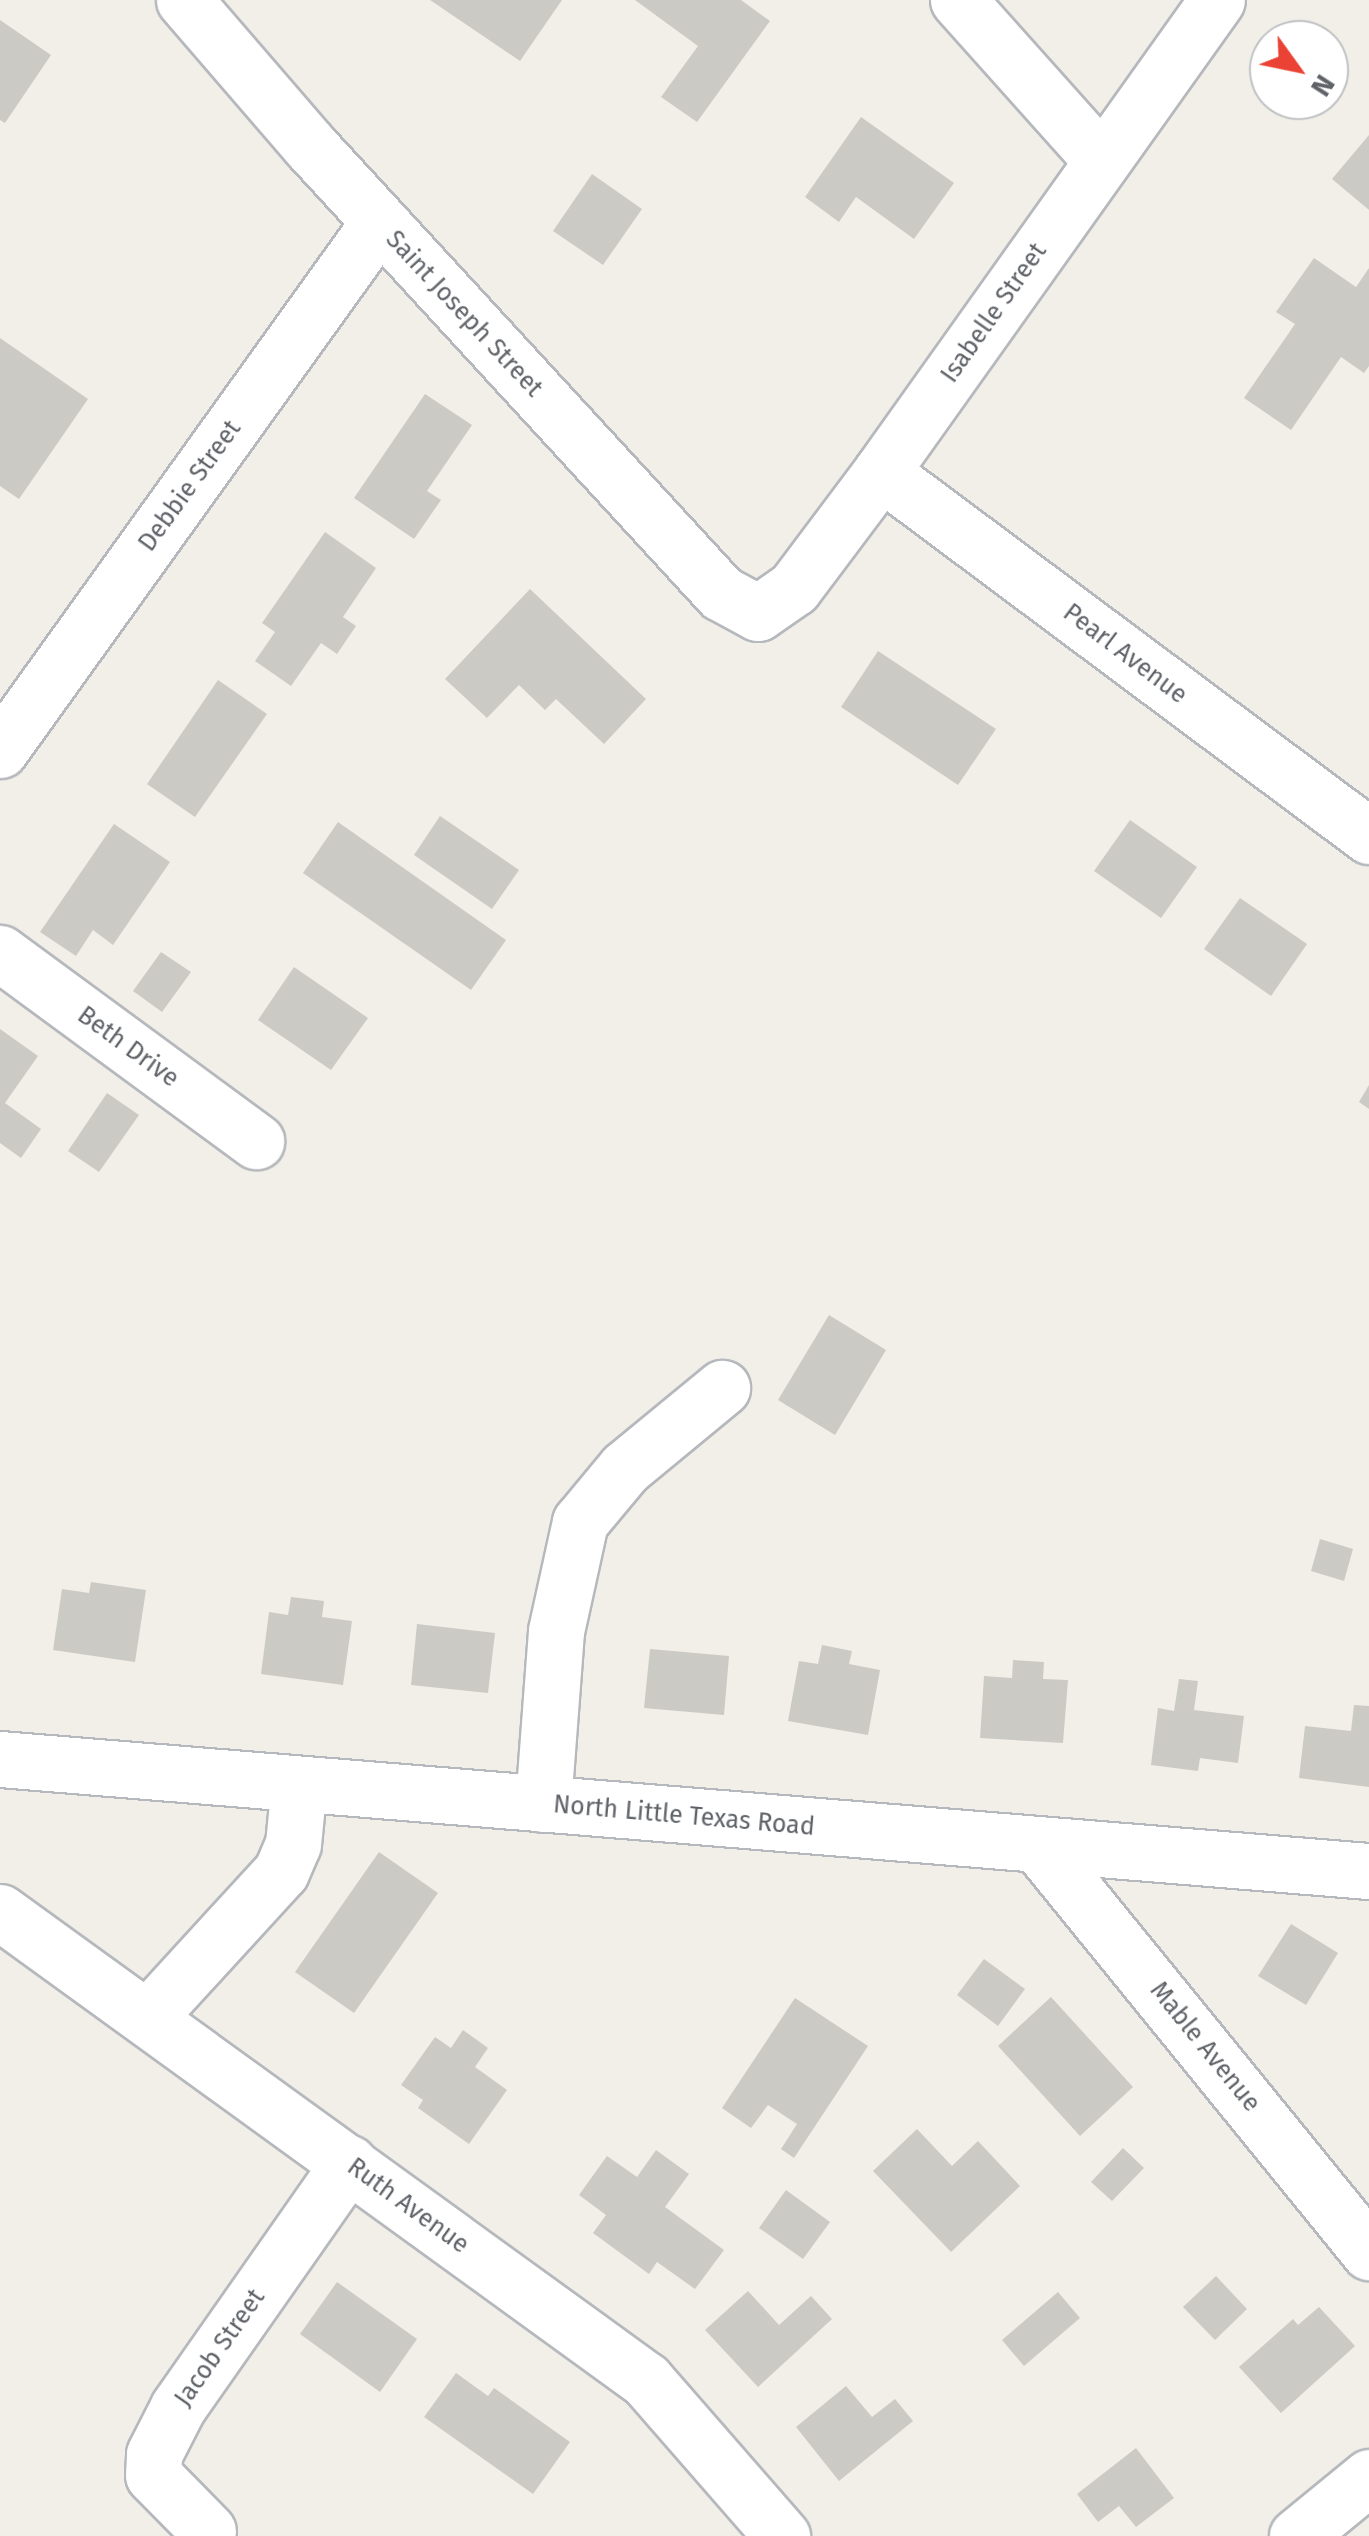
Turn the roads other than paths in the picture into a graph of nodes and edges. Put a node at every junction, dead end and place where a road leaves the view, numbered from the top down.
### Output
1 (184, 0) edge
2 (958, 0) edge
3 (1217, 0) edge
4 (1102, 161) junction
5 (380, 222) junction
6 (881, 472) junction
7 (758, 613) joint
8 (0, 750) edge
9 (1369, 836) edge
10 (0, 953) edge
11 (256, 1141) dead end
12 (722, 1388) dead end
13 (0, 1759) edge
14 (299, 1784) junction
15 (543, 1804) junction
16 (1038, 1844) junction
17 (1369, 1871) edge
18 (0, 1912) edge
19 (147, 2018) junction
20 (349, 2163) junction
21 (1369, 2252) edge
22 (1369, 2477) edge
23 (208, 2531) dead end
24 (782, 2536) edge
25 (1298, 2536) edge

1 - 5 street, Saint Joseph Street
2 - 4 street
3 - 4 street, Isabelle Street
4 - 6 street, Isabelle Street
5 - 7 street, Saint Joseph Street
5 - 8 street, Debbie Street
6 - 7 street, Isabelle Street
6 - 9 street, Pearl Avenue
10 - 11 street, Beth Drive
12 - 15 street
13 - 14 street, North Little Texas Road
14 - 15 street, North Little Texas Road
14 - 19 street
15 - 16 street, North Little Texas Road
16 - 17 street, North Little Texas Road
16 - 21 street, Mable Avenue
18 - 19 street, Ruth Avenue
19 - 20 street, Ruth Avenue
20 - 23 street, Jacob Street
20 - 24 street, Ruth Avenue
22 - 25 street

